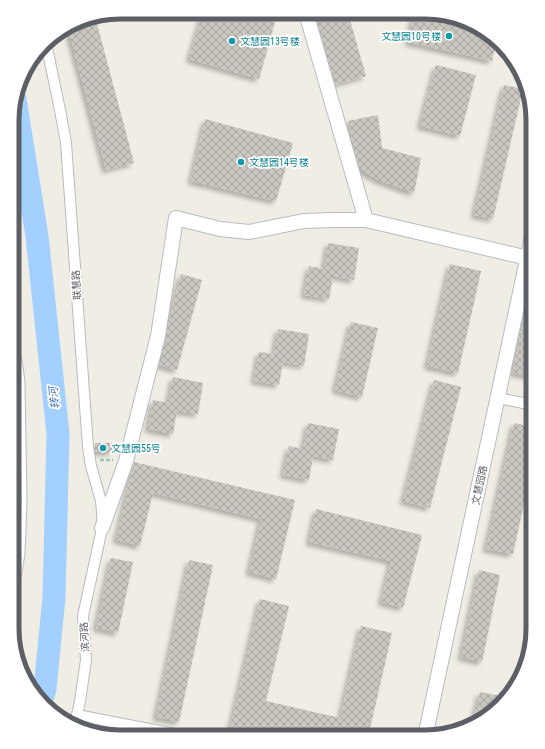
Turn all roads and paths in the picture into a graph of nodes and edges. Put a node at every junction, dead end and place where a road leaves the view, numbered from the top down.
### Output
1 (308, 19) edge
2 (48, 50) edge
3 (366, 220) junction
4 (526, 258) edge
5 (526, 267) edge
6 (19, 362) edge
7 (498, 398) junction
8 (526, 404) edge
9 (90, 459) junction
10 (126, 461) junction
11 (102, 528) junction
12 (19, 553) edge
13 (22, 554) junction
14 (19, 571) edge
15 (76, 720) edge
16 (79, 720) edge
17 (144, 730) edge
18 (426, 730) edge

1 - 3 street
2 - 9 street, 联慧路
3 - 4 street
3 - 10 street
5 - 7 street, 文慧园路
6 - 13 lane
7 - 8 street
7 - 18 street, 文慧园路
9 - 10 path
9 - 11 street, 联慧路
10 - 11 street
11 - 15 street, 滨河路
12 - 13 lane
13 - 14 lane
16 - 17 street

